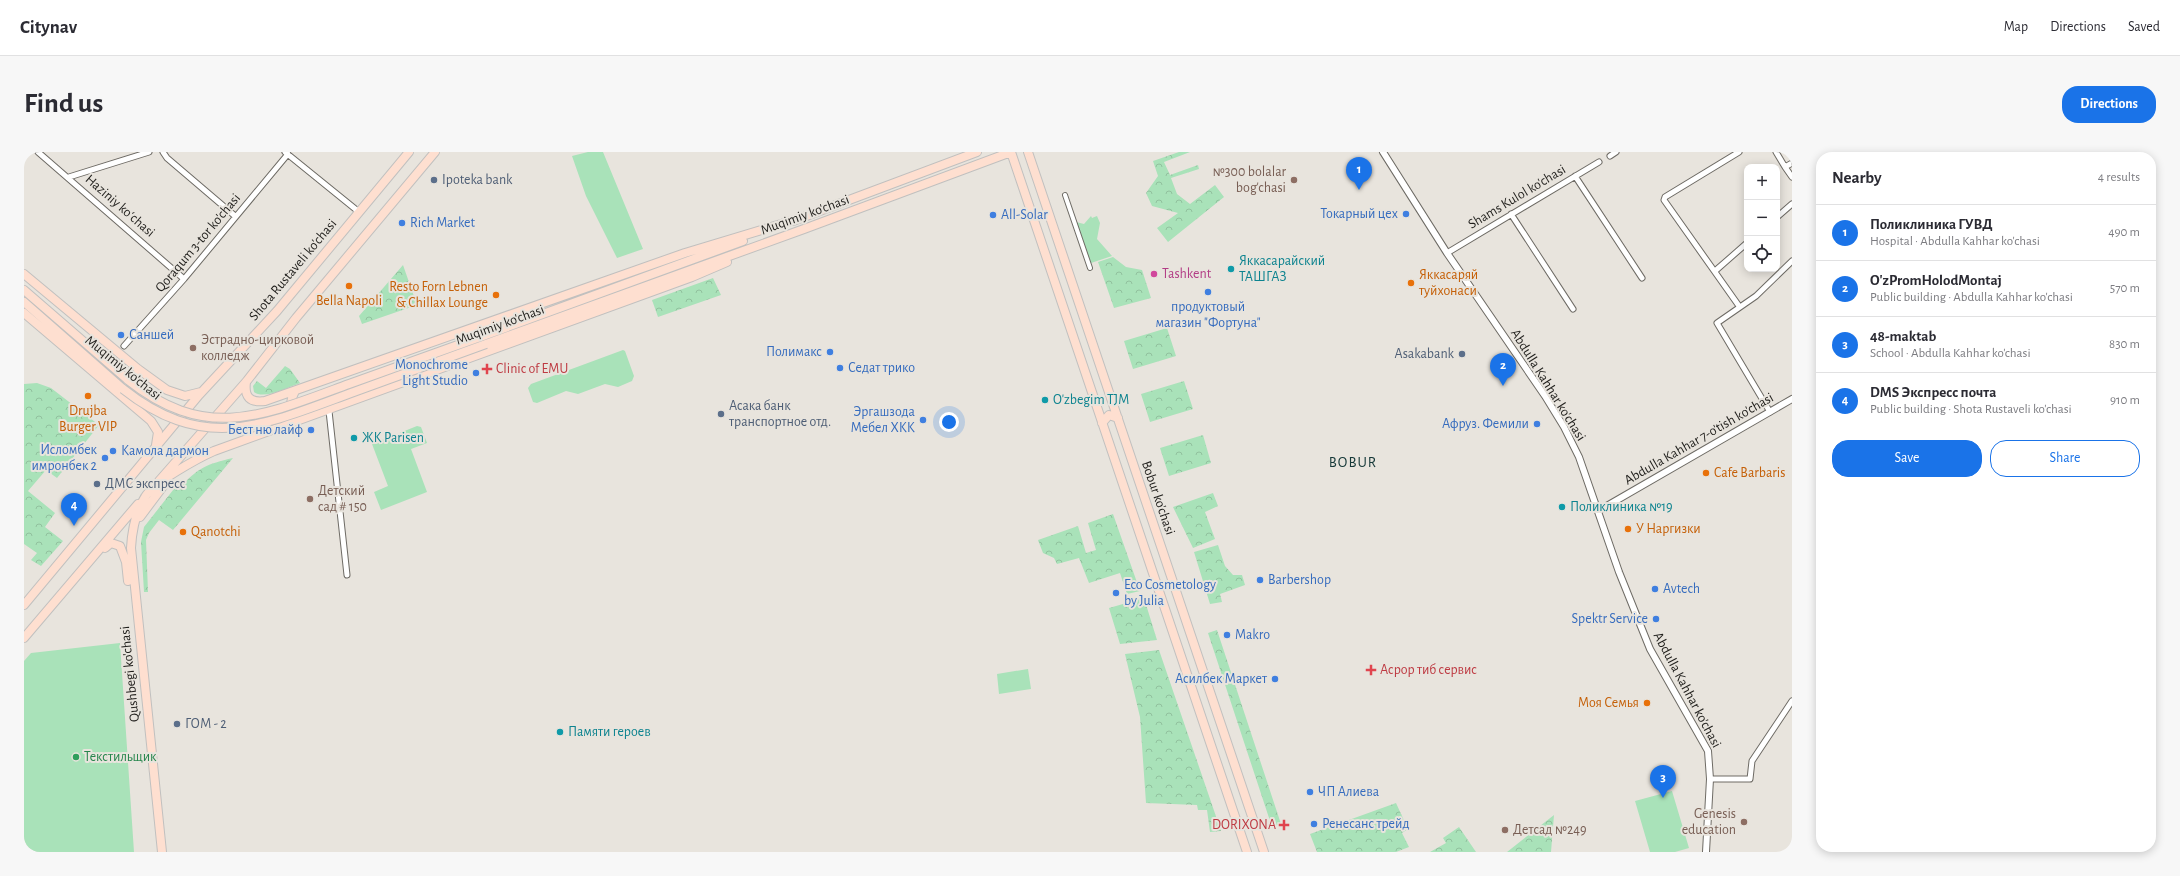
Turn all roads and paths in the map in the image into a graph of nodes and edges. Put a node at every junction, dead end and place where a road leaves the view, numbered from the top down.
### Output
1 (38, 152) edge
2 (150, 152) edge
3 (163, 152) edge
4 (409, 152) edge
5 (435, 152) edge
6 (977, 152) edge
7 (1011, 152) edge
8 (1028, 152) edge
9 (1383, 152) edge
10 (1616, 152) edge
11 (1739, 152) edge
12 (1776, 152) edge
13 (287, 153) edge
14 (1610, 156) dead end
15 (1599, 162) dead end
16 (1792, 163) edge
17 (1785, 167) junction
18 (1575, 176) junction
19 (69, 177) junction
20 (1792, 177) edge
21 (906, 178) junction
22 (909, 190) junction
23 (1065, 195) dead end
24 (1792, 204) edge
25 (359, 212) junction
26 (1511, 214) junction
27 (1780, 214) edge
28 (235, 216) junction
29 (798, 219) junction
30 (804, 229) junction
31 (1744, 246) edge
32 (1447, 253) junction
33 (1792, 261) edge
34 (1090, 268) dead end
35 (1715, 271) junction
36 (24, 274) edge
37 (1642, 278) dead end
38 (184, 279) junction
39 (24, 290) edge
40 (24, 302) edge
41 (1739, 306) junction
42 (1573, 309) dead end
43 (24, 314) edge
44 (124, 346) dead end
45 (138, 369) junction
46 (246, 382) junction
47 (203, 390) junction
48 (295, 391) junction
49 (118, 394) junction
50 (1792, 399) edge
51 (329, 411) junction
52 (1770, 412) junction
53 (1118, 418) junction
54 (305, 419) junction
55 (1102, 423) junction
56 (155, 447) junction
57 (174, 474) junction
58 (145, 496) junction
59 (1598, 511) junction
60 (132, 536) junction
61 (77, 575) junction
62 (347, 575) dead end
63 (24, 605) edge
64 (24, 638) edge
65 (1792, 701) edge
66 (1710, 779) junction
67 (157, 852) edge
68 (162, 852) edge
69 (1247, 852) edge
70 (1264, 852) edge
71 (1706, 852) edge

1 - 19 street, Haziniy koʻchasi
2 - 19 street
3 - 28 street
4 - 25 main road, Shota Rustaveli ko'chasi
5 - 46 main road
6 - 21 main road, Muqimiy ko'chasi
7 - 22 main road, Muqimiy ko'chasi
7 - 55 main road, Bobur ko'chasi
8 - 53 main road, Bobur ko'chasi
9 - 32 street, Abdulla Kahhar ko'chasi
10 - 14 street
11 - 35 street
12 - 17 street
13 - 25 street
13 - 28 street, Qoraqum 3-tor ko'chasi
15 - 18 street, Shams Kulol ko'chasi
16 - 17 street
17 - 20 street
18 - 26 street, Shams Kulol ko'chasi
18 - 37 street
19 - 38 street, Haziniy koʻchasi
21 - 22 main road
21 - 29 main road, Muqimiy ko'chasi
22 - 30 main road, Muqimiy ko'chasi
23 - 34 street
24 - 27 street
25 - 47 main road, Shota Rustaveli ko'chasi
26 - 32 street, Shams Kulol ko'chasi
26 - 42 street
28 - 38 street, Qoraqum 3-tor ko'chasi
29 - 39 main road, Muqimiy ko'chasi, bridge
29 - 48 main road
30 - 40 main road, Muqimiy ko'chasi, bridge
30 - 51 main road
31 - 35 street
32 - 59 street, Abdulla Kahhar ko'chasi
33 - 41 street
35 - 41 street
36 - 45 main road
38 - 44 street, Qoraqum 3-tor ko'chasi
41 - 52 street
43 - 49 main road
45 - 47 main road
45 - 49 main road
46 - 48 main road
46 - 58 main road
47 - 56 main road, Shota Rustaveli ko'chasi
48 - 54 main road
49 - 56 main road
50 - 52 street, Abdulla Kahhar 7-o'tish ko'chasi
51 - 54 main road
51 - 62 street
52 - 59 street, Abdulla Kahhar 7-o'tish ko'chasi
53 - 55 main road
53 - 70 main road, Bobur ko'chasi
54 - 57 main road
55 - 69 main road, Bobur ko'chasi
56 - 63 main road, Shota Rustaveli ko'chasi
57 - 58 main road
57 - 60 main road
58 - 60 main road, Qushbegi ko'chasi
58 - 61 main road
59 - 66 street, Abdulla Kahhar ko'chasi
60 - 68 main road, Qushbegi ko'chasi
61 - 64 main road
61 - 67 main road, Qushbegi ko'chasi
65 - 66 street
66 - 71 street, Abdulla Kahhar ko'chasi

